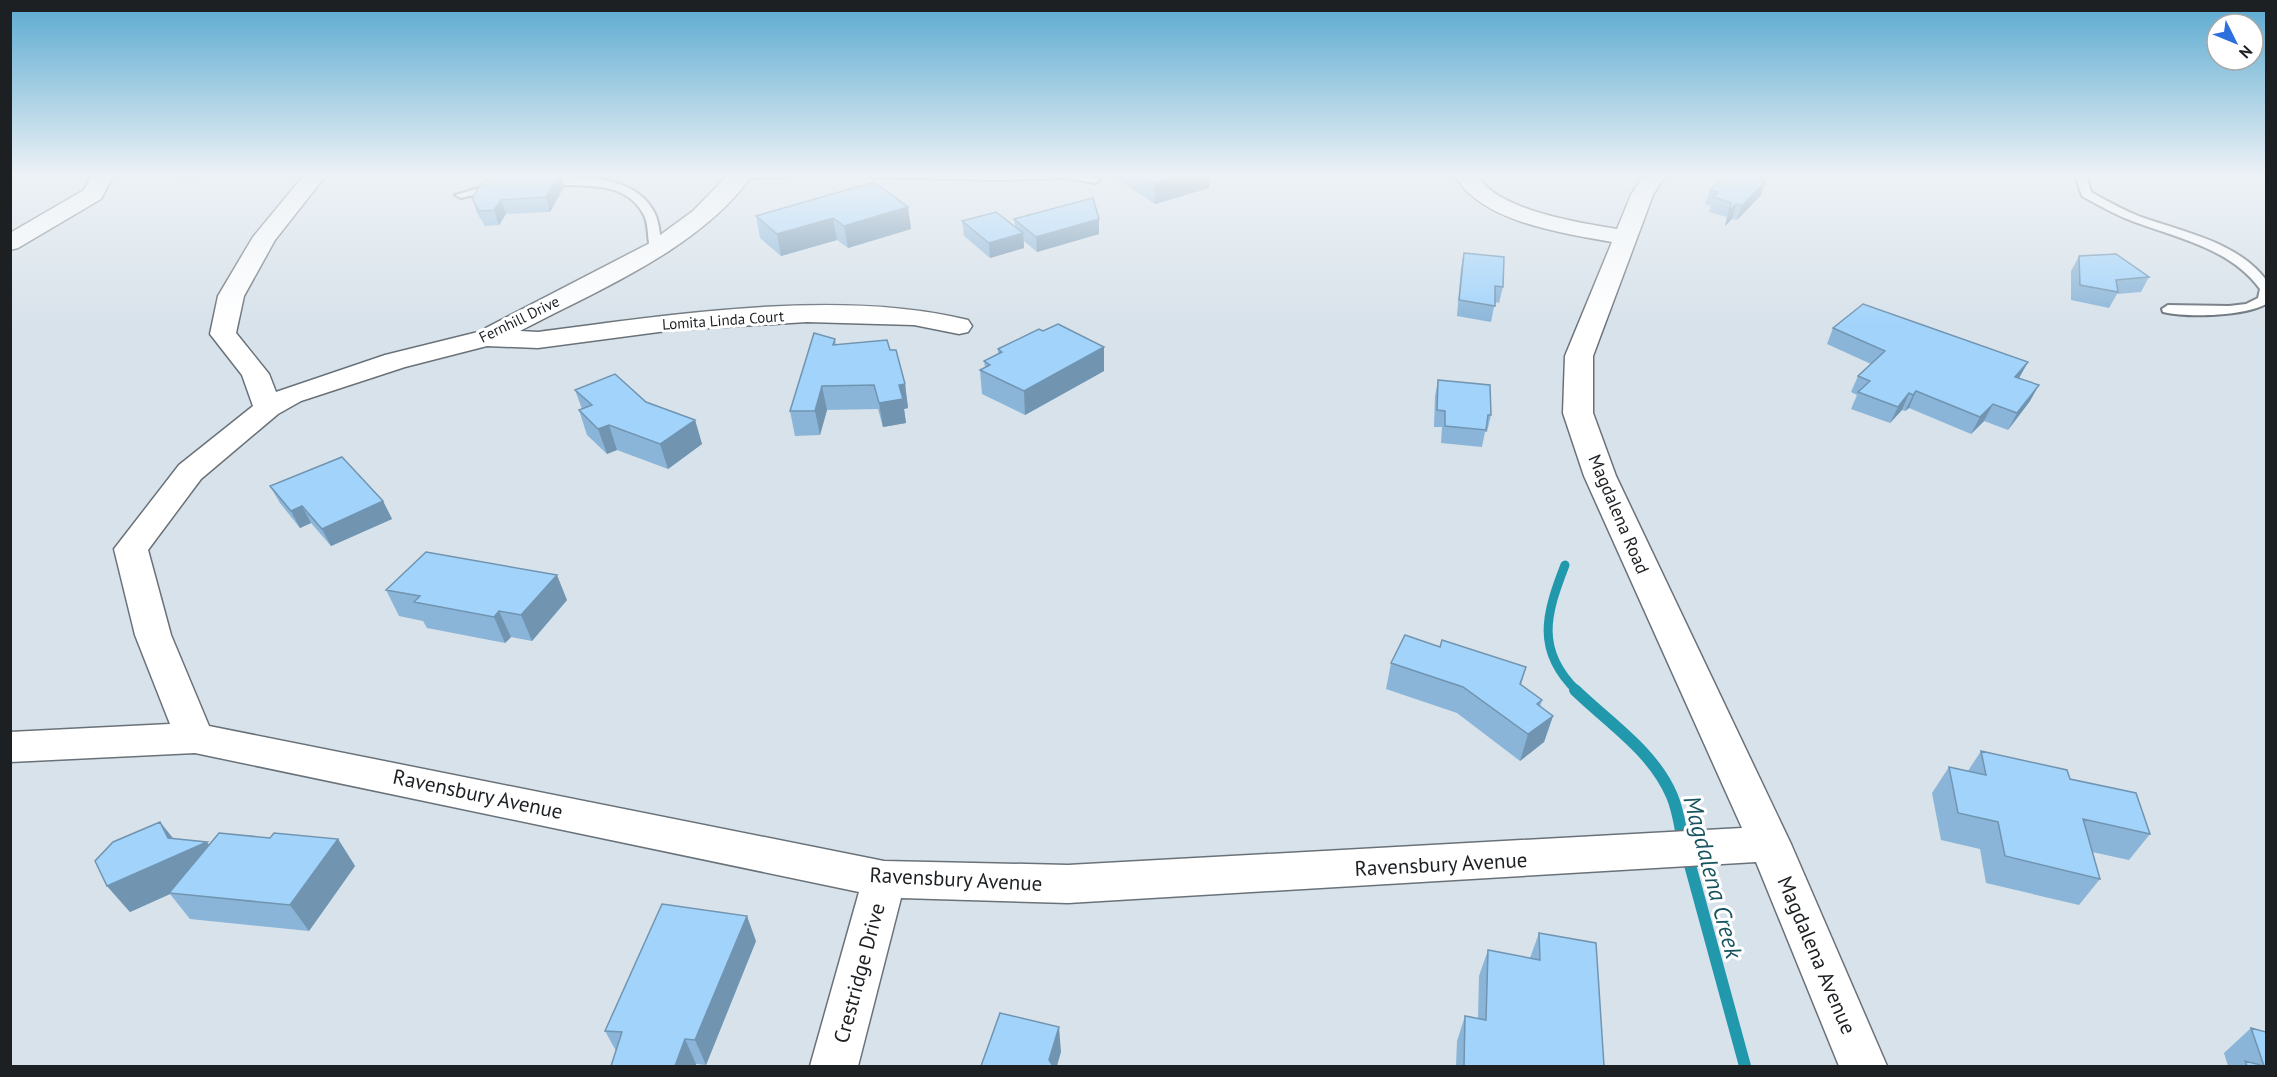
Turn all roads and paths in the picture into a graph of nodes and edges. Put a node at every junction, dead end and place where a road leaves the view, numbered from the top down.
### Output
1 (42, 224) edge
2 (276, 224) edge
3 (652, 224) edge
4 (690, 224) edge
5 (1566, 224) edge
6 (1631, 224) edge
7 (2150, 224) edge
8 (1626, 237) junction
9 (10, 243) edge
10 (656, 249) junction
11 (2266, 288) edge
12 (2168, 309) dead end
13 (959, 326) dead end
14 (487, 338) junction
15 (268, 408) junction
16 (195, 738) junction
17 (10, 747) edge
18 (1770, 844) junction
19 (884, 879) junction
20 (834, 1066) edge
21 (1863, 1066) edge

1 - 9 street
2 - 15 street
3 - 10 lane
4 - 10 street, Fernhill Drive
5 - 8 street
6 - 8 street, Magdalena Road
7 - 11 lane
8 - 18 street, Magdalena Road
10 - 14 street, Fernhill Drive
11 - 12 lane
13 - 14 street, Lomita Linda Court
14 - 15 street, Fernhill Drive
15 - 16 street, Fernhill Drive
16 - 17 street, Ravensbury Avenue
16 - 19 street, Ravensbury Avenue
18 - 19 street, Ravensbury Avenue
18 - 21 street, Magdalena Avenue
19 - 20 street, Crestridge Drive

